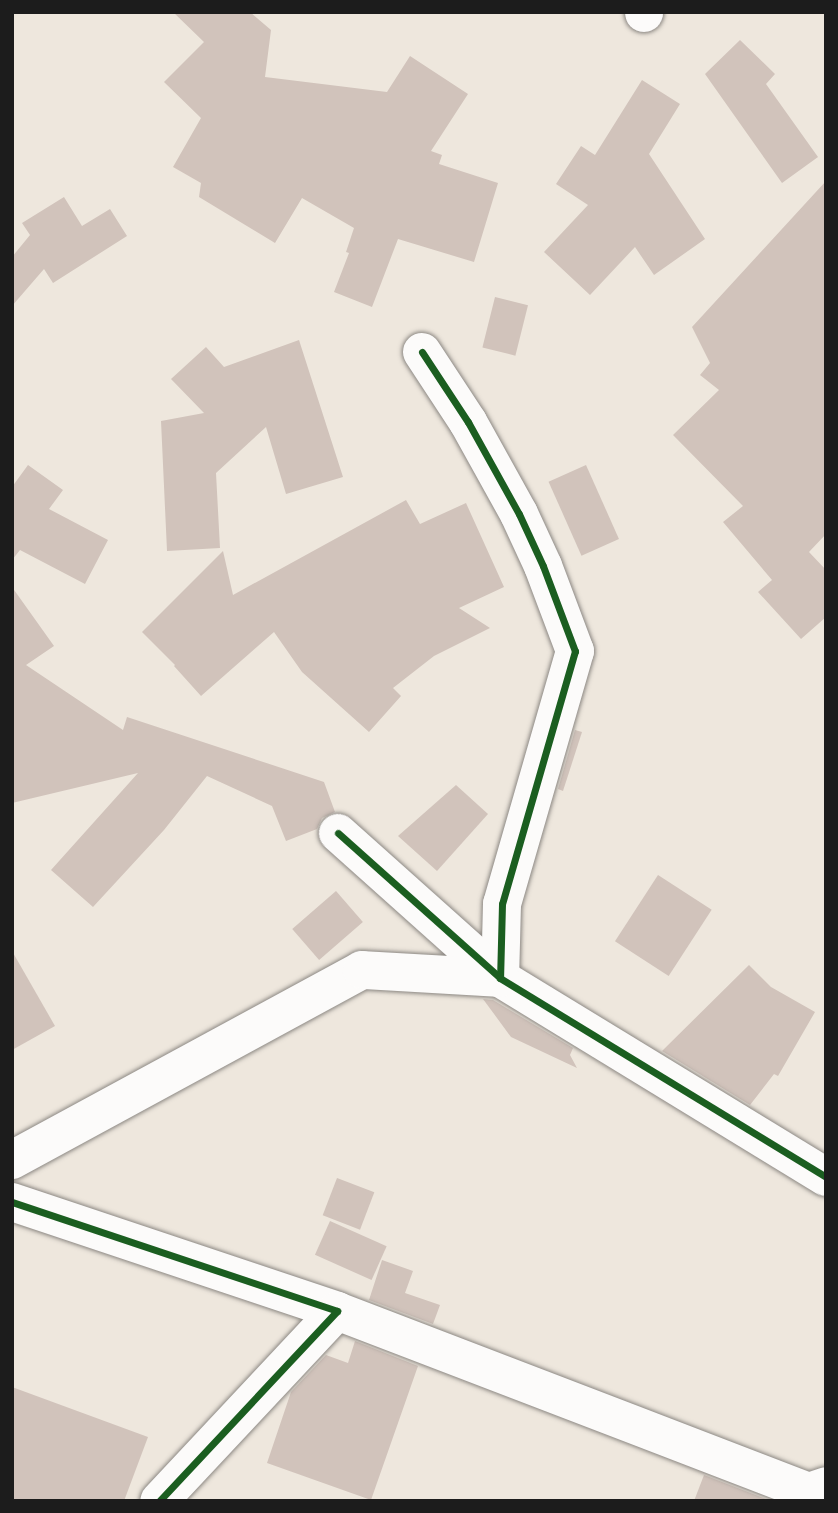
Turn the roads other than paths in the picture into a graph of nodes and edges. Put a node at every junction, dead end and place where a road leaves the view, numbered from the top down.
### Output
1 (422, 352) dead end
2 (338, 833) dead end
3 (500, 978) junction
4 (12, 1160) edge
5 (826, 1177) edge
6 (12, 1202) edge
7 (337, 1311) junction
8 (814, 1493) edge
9 (159, 1501) edge

1 - 3 street
2 - 3 street
3 - 4 street
3 - 5 street
6 - 7 street
7 - 8 street
7 - 9 street

